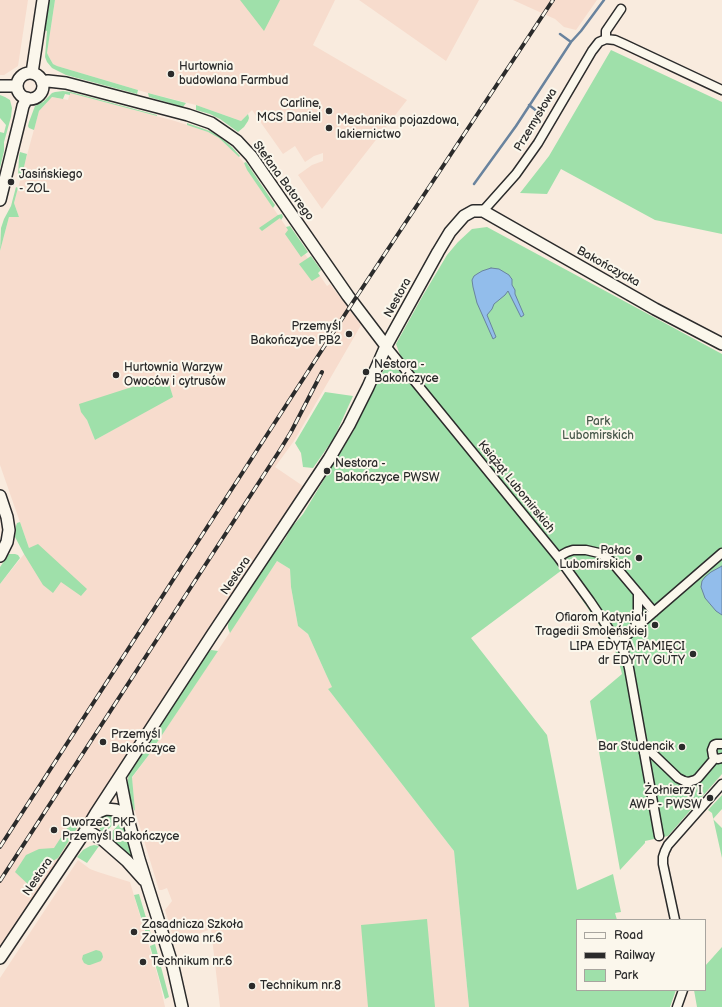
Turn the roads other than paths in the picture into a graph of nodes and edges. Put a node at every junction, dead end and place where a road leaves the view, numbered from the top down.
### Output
1 (44, 0) edge
2 (621, 9) dead end
3 (606, 39) junction
4 (32, 73) junction
5 (42, 82) junction
6 (0, 86) edge
7 (17, 86) junction
8 (722, 90) edge
9 (27, 98) junction
10 (0, 200) edge
11 (483, 211) junction
12 (722, 344) edge
13 (386, 346) junction
14 (0, 496) edge
15 (722, 553) edge
16 (0, 556) edge
17 (558, 557) junction
18 (638, 593) junction
19 (654, 612) junction
20 (635, 628) junction
21 (618, 642) junction
22 (722, 744) edge
23 (644, 753) junction
24 (719, 758) edge
25 (120, 778) junction
26 (722, 784) edge
27 (96, 814) junction
28 (128, 819) junction
29 (86, 830) junction
30 (664, 851) junction
31 (146, 882) junction
32 (675, 919) edge
33 (0, 958) edge
34 (683, 991) edge
35 (182, 1007) edge
36 (677, 1007) edge

1 - 4 street
2 - 3 street, Przemysłowa
3 - 8 street
3 - 11 street, Przemysłowa
4 - 5 street
4 - 7 street
5 - 9 street
5 - 13 street, Stefana Batorego
6 - 7 street
7 - 9 street
9 - 10 street
11 - 12 street, Bakończycka
11 - 13 street, Nestora
13 - 17 street, Książąt Lubomirskich
13 - 25 street, Nestora
14 - 16 street
15 - 19 street
17 - 18 street
17 - 21 street, Książąt Lubomirskich
18 - 19 street
18 - 20 street
19 - 20 street
20 - 21 street
21 - 23 street, Książąt Lubomirskich
22 - 24 street
23 - 24 street
23 - 30 street, Książąt Lubomirskich
25 - 27 street, Nestora
25 - 28 street
26 - 30 street
27 - 28 street
27 - 29 street, Nestora
28 - 31 street
29 - 31 street
29 - 33 street, Nestora
30 - 32 street, Książąt Lubomirskich
31 - 35 street
34 - 36 street

